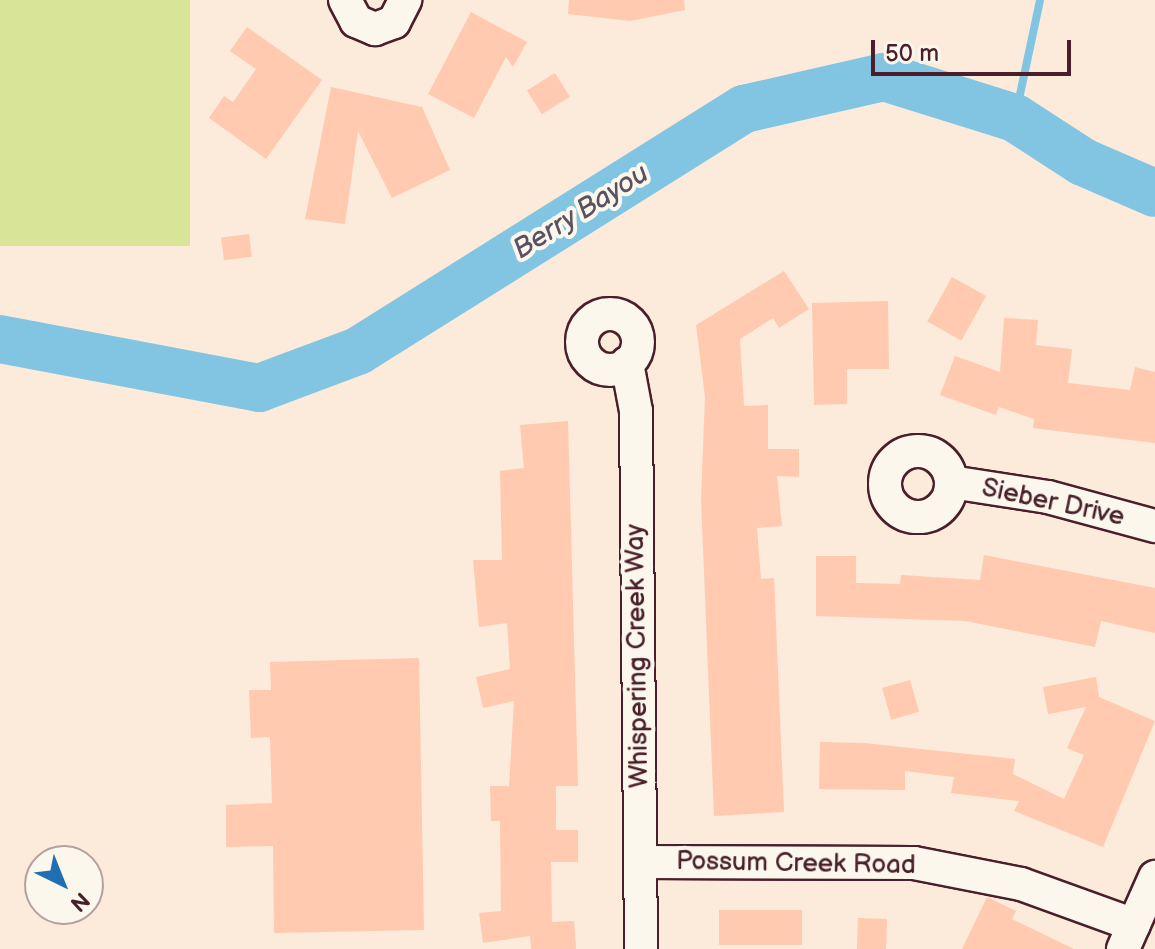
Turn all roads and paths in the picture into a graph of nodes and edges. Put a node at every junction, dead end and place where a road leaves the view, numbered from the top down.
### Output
1 (345, 0) edge
2 (405, 0) edge
3 (627, 363) dead end
4 (951, 482) dead end
5 (1155, 526) edge
6 (641, 862) junction
7 (1155, 877) edge
8 (1128, 937) edge
9 (641, 949) edge

1 - 2 street
3 - 6 street, Whispering Creek Way
4 - 5 street, Sieber Drive
6 - 8 street, Possum Creek Road
6 - 9 street, Whispering Creek Way
7 - 8 street

